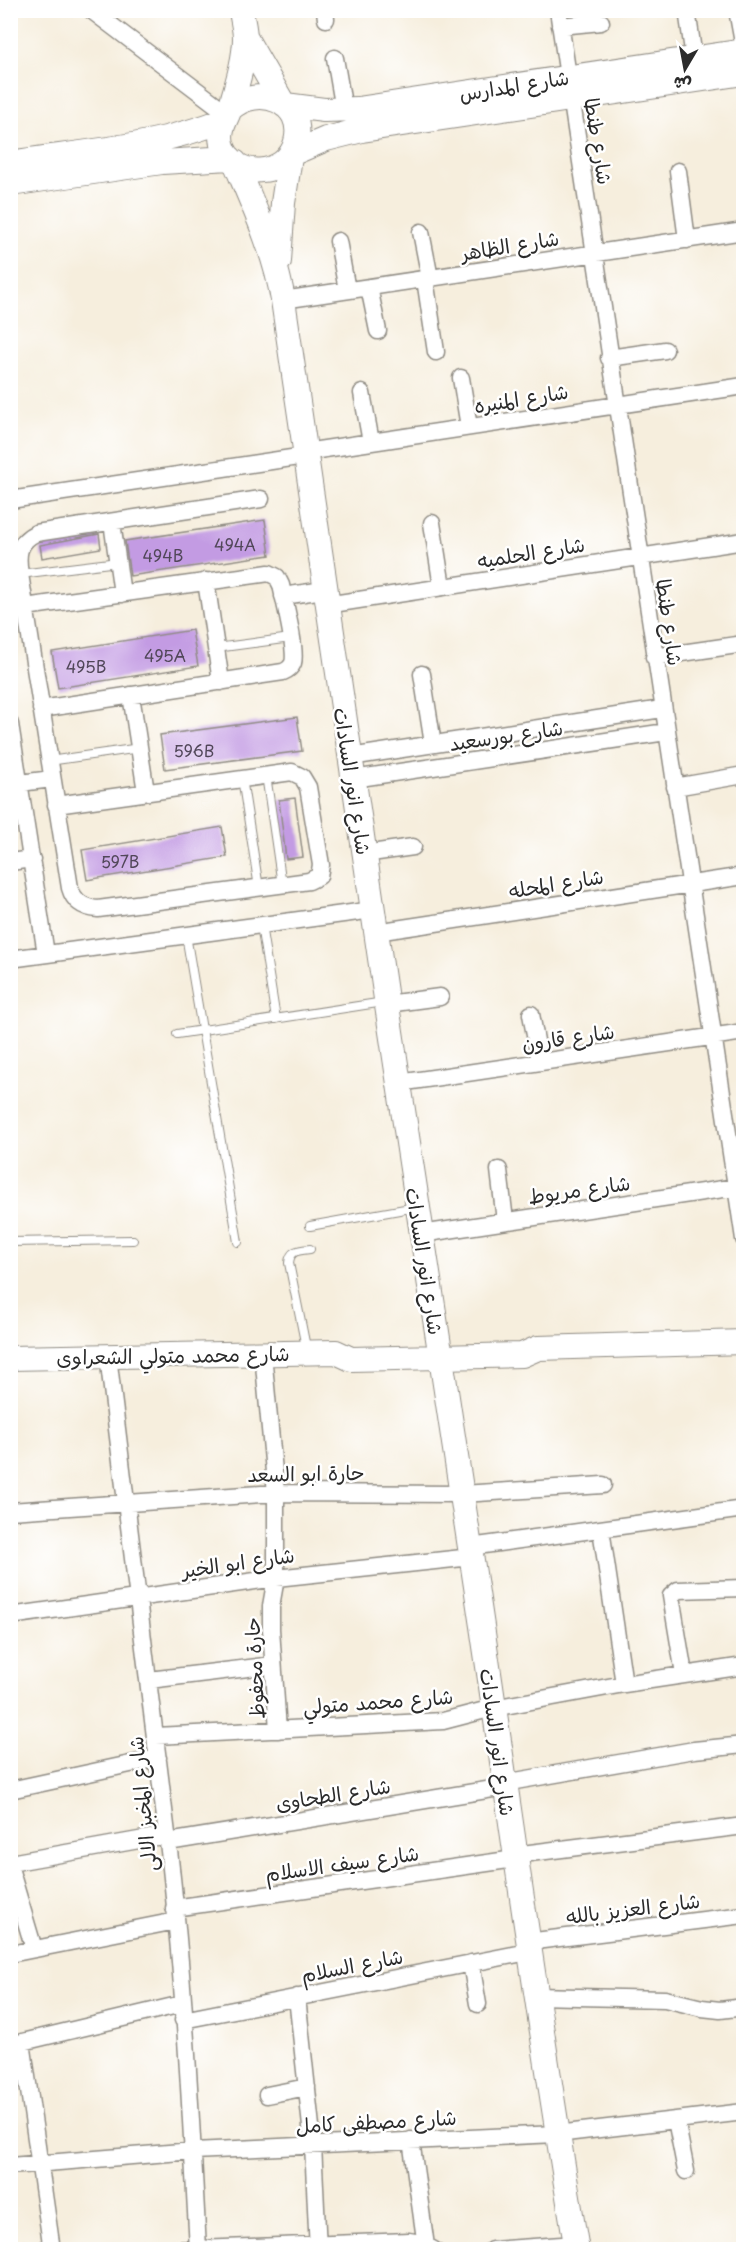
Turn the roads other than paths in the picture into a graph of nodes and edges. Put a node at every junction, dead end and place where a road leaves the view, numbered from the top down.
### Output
1 (91, 10) edge
2 (241, 10) edge
3 (687, 10) edge
4 (737, 10) edge
5 (559, 18) edge
6 (601, 22) dead end
7 (245, 37) junction
8 (744, 49) edge
9 (335, 58) dead end
10 (694, 58) junction
11 (744, 73) edge
12 (570, 87) junction
13 (284, 105) junction
14 (344, 110) junction
15 (227, 114) junction
16 (290, 155) junction
17 (233, 160) junction
18 (10, 163) edge
19 (678, 171) dead end
20 (10, 184) edge
21 (744, 231) edge
22 (421, 232) dead end
23 (687, 240) junction
24 (338, 241) dead end
25 (595, 254) junction
26 (278, 273) junction
27 (428, 279) junction
28 (369, 287) junction
29 (348, 291) junction
30 (283, 300) junction
31 (378, 331) dead end
32 (665, 350) dead end
33 (436, 352) dead end
34 (609, 358) junction
35 (460, 378) dead end
36 (744, 386) edge
37 (362, 393) dead end
38 (617, 405) junction
39 (469, 428) junction
40 (371, 442) junction
41 (305, 454) junction
42 (261, 499) dead end
43 (10, 500) edge
44 (112, 522) junction
45 (432, 523) dead end
46 (744, 541) edge
47 (639, 556) junction
48 (118, 562) junction
49 (20, 574) junction
50 (206, 581) junction
51 (442, 587) junction
52 (122, 594) junction
53 (283, 596) junction
54 (325, 597) junction
55 (25, 608) junction
56 (291, 638) junction
57 (744, 644) edge
58 (216, 648) junction
59 (654, 657) junction
60 (422, 674) dead end
61 (221, 682) junction
62 (131, 695) junction
63 (41, 708) junction
64 (662, 709) junction
65 (10, 724) edge
66 (666, 732) junction
67 (433, 744) junction
68 (140, 748) junction
69 (50, 761) junction
70 (351, 768) junction
71 (266, 774) junction
72 (744, 775) edge
73 (242, 778) junction
74 (52, 779) junction
75 (20, 783) junction
76 (675, 787) junction
77 (146, 792) junction
78 (56, 805) junction
79 (413, 847) dead end
80 (364, 854) junction
81 (32, 859) junction
82 (10, 862) edge
83 (744, 876) edge
84 (690, 883) junction
85 (282, 885) junction
86 (259, 888) junction
87 (374, 921) junction
88 (261, 925) junction
89 (186, 935) junction
90 (46, 954) junction
91 (10, 959) edge
92 (440, 997) dead end
93 (387, 1003) junction
94 (531, 1014) dead end
95 (276, 1019) junction
96 (202, 1030) junction
97 (744, 1032) edge
98 (177, 1034) dead end
99 (712, 1037) junction
100 (540, 1062) junction
101 (399, 1083) junction
102 (499, 1170) dead end
103 (739, 1187) edge
104 (417, 1207) junction
105 (505, 1221) junction
106 (310, 1226) dead end
107 (421, 1234) junction
108 (744, 1239) edge
109 (133, 1240) dead end
110 (10, 1242) edge
111 (238, 1242) dead end
112 (310, 1249) dead end
113 (744, 1342) edge
114 (439, 1349) junction
115 (307, 1353) junction
116 (263, 1354) junction
117 (108, 1356) junction
118 (10, 1358) edge
119 (603, 1485) dead end
120 (276, 1493) junction
121 (462, 1494) junction
122 (127, 1502) junction
123 (744, 1509) edge
124 (10, 1511) edge
125 (600, 1529) junction
126 (471, 1552) junction
127 (276, 1578) junction
128 (744, 1588) edge
129 (140, 1597) junction
130 (10, 1616) edge
131 (273, 1665) junction
132 (744, 1666) edge
133 (684, 1674) junction
134 (149, 1680) junction
135 (624, 1684) junction
136 (493, 1708) junction
137 (278, 1730) junction
138 (156, 1736) junction
139 (744, 1745) edge
140 (159, 1758) junction
141 (504, 1785) junction
142 (10, 1790) edge
143 (744, 1826) edge
144 (168, 1839) junction
145 (515, 1857) junction
146 (10, 1863) edge
147 (10, 1868) edge
148 (175, 1915) junction
149 (744, 1915) edge
150 (528, 1947) junction
151 (34, 1949) junction
152 (10, 1954) edge
153 (471, 1963) junction
154 (535, 1996) junction
155 (297, 1997) junction
156 (478, 2004) dead end
157 (744, 2007) edge
158 (182, 2012) junction
159 (16, 2043) edge
160 (307, 2087) junction
161 (267, 2095) dead end
162 (744, 2112) edge
163 (676, 2120) junction
164 (557, 2134) junction
165 (411, 2140) junction
166 (313, 2145) junction
167 (193, 2151) junction
168 (39, 2162) junction
169 (10, 2166) edge
170 (686, 2171) dead end
171 (318, 2247) edge
172 (577, 2247) edge
173 (198, 2248) edge
174 (430, 2248) edge
175 (52, 2250) edge
176 (172, 2250) edge
177 (492, 2250) edge

1 - 15 street
2 - 7 street
3 - 10 street
4 - 8 street
5 - 6 street
5 - 12 street, شارع طنطا
7 - 13 street
7 - 15 street
8 - 10 street, شارع المدارس
9 - 14 street
10 - 12 street, شارع المدارس
11 - 12 street, شارع المدارس
12 - 14 street, شارع المدارس
12 - 16 street, شارع المدارس
12 - 25 street, شارع طنطا
13 - 14 street, شارع المدارس
13 - 15 street
13 - 16 street
15 - 17 street
15 - 18 street
16 - 17 street
16 - 26 street, شارع انور السادات
17 - 20 street
17 - 26 street, شارع انور السادات
19 - 23 street
21 - 23 street, شارع الظاهر
22 - 27 street
23 - 25 street, شارع الظاهر
24 - 29 street
25 - 27 street, شارع الظاهر
25 - 34 street, شارع طنطا
26 - 30 street, شارع انور السادات
27 - 28 street, شارع الظاهر
27 - 33 street
28 - 29 street, شارع الظاهر
28 - 31 street
29 - 30 street, شارع الظاهر
30 - 41 street, شارع انور السادات
32 - 34 street
34 - 38 street, شارع طنطا
35 - 39 street
36 - 38 street, شارع المنيره
37 - 40 street
38 - 39 street, شارع المنيره
38 - 47 street, شارع طنطا
39 - 40 street, شارع المنيره
40 - 41 street, شارع المنيره
41 - 43 street, شارع المنيره
41 - 54 street, شارع انور السادات
42 - 44 street
44 - 48 street
44 - 49 street
45 - 51 street
46 - 47 street, شارع الحلميه
47 - 51 street, شارع الحلميه
47 - 59 street, شارع طنطا
48 - 49 lane
48 - 52 street
49 - 55 street
50 - 52 street
50 - 53 street
50 - 58 street
51 - 54 street, شارع الحلميه
52 - 55 street
53 - 54 street, شارع الحلميه
53 - 56 street
54 - 70 street, شارع انور السادات
55 - 63 street
56 - 58 lane
56 - 61 street
57 - 59 street
58 - 61 street
59 - 64 street, شارع طنطا
60 - 67 street
61 - 62 street
62 - 63 street
62 - 68 street
63 - 69 street
64 - 66 street, شارع طنطا
64 - 67 street, شارع بورسعيد
65 - 75 street
66 - 70 street, شارع بورسعيد
66 - 76 street, شارع طنطا
67 - 70 street, شارع بورسعيد
68 - 69 lane
68 - 77 street
69 - 74 street
70 - 80 street, شارع انور السادات
71 - 73 street
71 - 85 lane
71 - 85 street
72 - 76 street
73 - 77 street
73 - 86 lane
74 - 75 street
74 - 78 street
75 - 81 street
76 - 84 street, شارع طنطا
77 - 78 street
78 - 86 street
79 - 80 street
80 - 87 street, شارع انور السادات
81 - 82 street
81 - 90 street
83 - 84 street, شارع المحله
84 - 87 street, شارع المحله
84 - 99 street, شارع طنطا
85 - 86 street
87 - 88 street, شارع المحله
87 - 93 street, شارع انور السادات
88 - 89 street, شارع المحله
88 - 95 lane
89 - 90 street, شارع المحله
89 - 96 lane
90 - 91 street, شارع المحله
92 - 93 street
93 - 95 lane
93 - 101 street, شارع انور السادات
94 - 100 street
95 - 96 lane
96 - 98 lane
96 - 111 lane
97 - 99 street, شارع قارون
99 - 100 street, شارع قارون
99 - 103 street, شارع طنطا
100 - 101 street, شارع قارون
101 - 104 street, شارع انور السادات
102 - 105 street
103 - 105 street, شارع مريوط
103 - 108 street, شارع طنطا
104 - 106 lane
104 - 107 street, شارع انور السادات
105 - 107 street, شارع مريوط
107 - 114 street, شارع انور السادات
109 - 110 lane
112 - 115 lane
113 - 114 street, شارع محمد متولي الشعراوى
114 - 115 street, شارع محمد متولي الشعراوى
114 - 121 street, شارع انور السادات
115 - 116 street, شارع محمد متولي الشعراوى
116 - 117 street, شارع محمد متولي الشعراوى
116 - 120 street, حارة محفوظ
117 - 118 street, شارع محمد متولي الشعراوى
117 - 122 street, شارع المخبز الالى
119 - 121 street, حارة ابو السعد
120 - 121 street, حارة ابو السعد
120 - 122 street, حارة ابو السعد
120 - 127 street, حارة محفوظ
121 - 126 street, شارع انور السادات
122 - 124 street, حارة ابو السعد
122 - 129 street, شارع المخبز الالى
123 - 125 street, شارع ابو الخير
125 - 126 street, شارع ابو الخير
125 - 135 street
126 - 127 street, شارع ابو الخير
126 - 136 street, شارع انور السادات
127 - 129 street, شارع ابو الخير
127 - 131 street, حارة محفوظ
128 - 133 street
129 - 130 street, شارع ابو الخير
129 - 134 street, شارع المخبز الالى
131 - 134 street
131 - 137 street, حارة محفوظ
132 - 133 street, شارع محمد متولي
133 - 135 street, شارع محمد متولي
134 - 138 street, شارع المخبز الالى
135 - 136 street, شارع محمد متولي
136 - 137 street, شارع محمد متولي
136 - 141 street, شارع انور السادات
137 - 138 street, شارع محمد متولي
138 - 140 street, شارع المخبز الالى
139 - 141 street, شارع الطحاوى
140 - 142 street
140 - 144 street, شارع المخبز الالى
141 - 144 street, شارع الطحاوى
141 - 145 street, شارع انور السادات
143 - 145 street, شارع سيف الاسلام
144 - 146 street, شارع الطحاوى
144 - 148 street, شارع المخبز الالى
145 - 148 street, شارع سيف الاسلام
145 - 150 street, شارع انور السادات
147 - 151 street
148 - 151 street, شارع سيف الاسلام
148 - 158 street, شارع المخبز الالى
149 - 150 street, شارع العزيز بالله
150 - 153 street, شارع السلام
150 - 154 street, شارع انور السادات
151 - 152 street, شارع سيف الاسلام
153 - 155 street, شارع السلام
153 - 156 street
154 - 157 street
154 - 164 street, شارع انور السادات
155 - 158 street, شارع السلام
155 - 160 street
158 - 159 street, شارع السلام
158 - 167 street, شارع المخبز الالى
159 - 168 street
160 - 161 street
160 - 166 street
162 - 163 street, شارع مصطفى كامل
163 - 164 street, شارع مصطفى كامل
163 - 170 street
164 - 165 street, شارع مصطفى كامل
164 - 172 street, شارع انور السادات
165 - 166 street, شارع مصطفى كامل
165 - 174 street
166 - 167 street, شارع مصطفى كامل
166 - 171 street
167 - 168 street, شارع مصطفى كامل
167 - 173 street, شارع المخبز الالى
168 - 169 street, شارع مصطفى كامل
168 - 175 street
171 - 173 street
171 - 174 street
172 - 177 street
173 - 176 street

